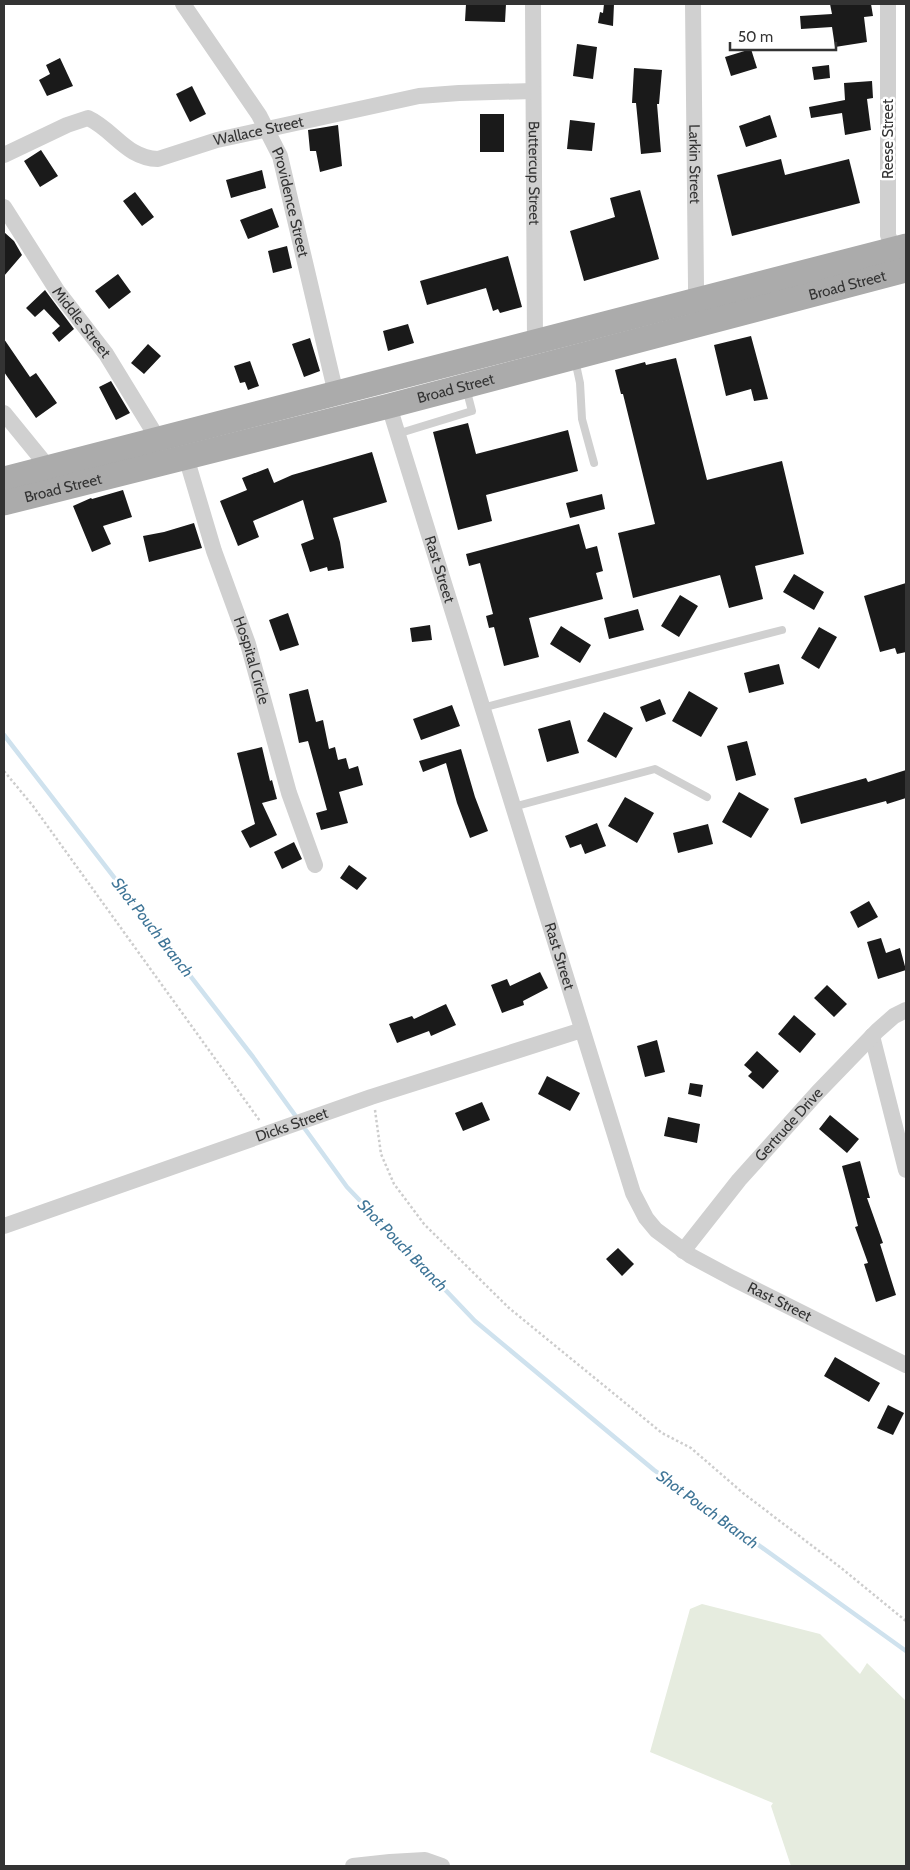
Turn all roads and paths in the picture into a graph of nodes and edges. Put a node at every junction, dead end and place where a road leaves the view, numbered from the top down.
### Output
1 (183, 4) edge
2 (533, 4) edge
3 (694, 4) edge
4 (888, 4) edge
5 (533, 91) junction
6 (267, 130) junction
7 (4, 155) edge
8 (4, 207) edge
9 (903, 264) edge
10 (700, 312) junction
11 (535, 342) junction
12 (571, 346) junction
13 (461, 374) junction
14 (336, 394) junction
15 (389, 406) junction
16 (4, 413) edge
17 (397, 434) junction
18 (158, 439) junction
19 (186, 457) junction
20 (594, 463) dead end
21 (48, 467) junction
22 (4, 479) edge
23 (4, 503) edge
24 (782, 630) dead end
25 (482, 708) junction
26 (4, 771) edge
27 (707, 797) dead end
28 (513, 807) junction
29 (315, 865) dead end
30 (906, 1010) edge
31 (582, 1030) junction
32 (872, 1036) junction
33 (375, 1109) dead end
34 (275, 1130) junction
35 (906, 1170) edge
36 (4, 1226) edge
37 (683, 1251) junction
38 (906, 1364) edge
39 (906, 1622) edge
40 (353, 1866) edge
41 (442, 1866) edge

1 - 6 street, Providence Street
2 - 5 street, Buttercup Street
3 - 10 street, Larkin Street
4 - 9 street, Reese Street
5 - 6 street, Wallace Street
5 - 11 street, Buttercup Street
6 - 7 street, Wallace Street
6 - 14 street, Providence Street
8 - 18 street, Middle Street
9 - 10 main road, Broad Street
10 - 12 main road, Broad Street
11 - 12 main road, Broad Street
11 - 13 main road, Broad Street
12 - 13 main road, Broad Street
12 - 20 lane
13 - 14 main road, Broad Street
13 - 15 main road, Broad Street
13 - 17 lane
14 - 18 main road, Broad Street
15 - 17 street, Rast Street
15 - 19 main road, Broad Street
16 - 21 street
17 - 25 street, Rast Street
18 - 21 main road, Broad Street
19 - 23 main road, Broad Street
19 - 29 street, Hospital Circle
21 - 22 main road, Broad Street
24 - 25 lane
25 - 28 street, Rast Street
26 - 34 path
27 - 28 lane
28 - 31 street, Rast Street
30 - 32 street, Gertrude Drive
31 - 34 street, Dicks Street
31 - 37 street, Rast Street
32 - 35 street
32 - 37 street, Gertrude Drive
33 - 39 path
34 - 36 street, Dicks Street
37 - 38 street, Rast Street
40 - 41 street

